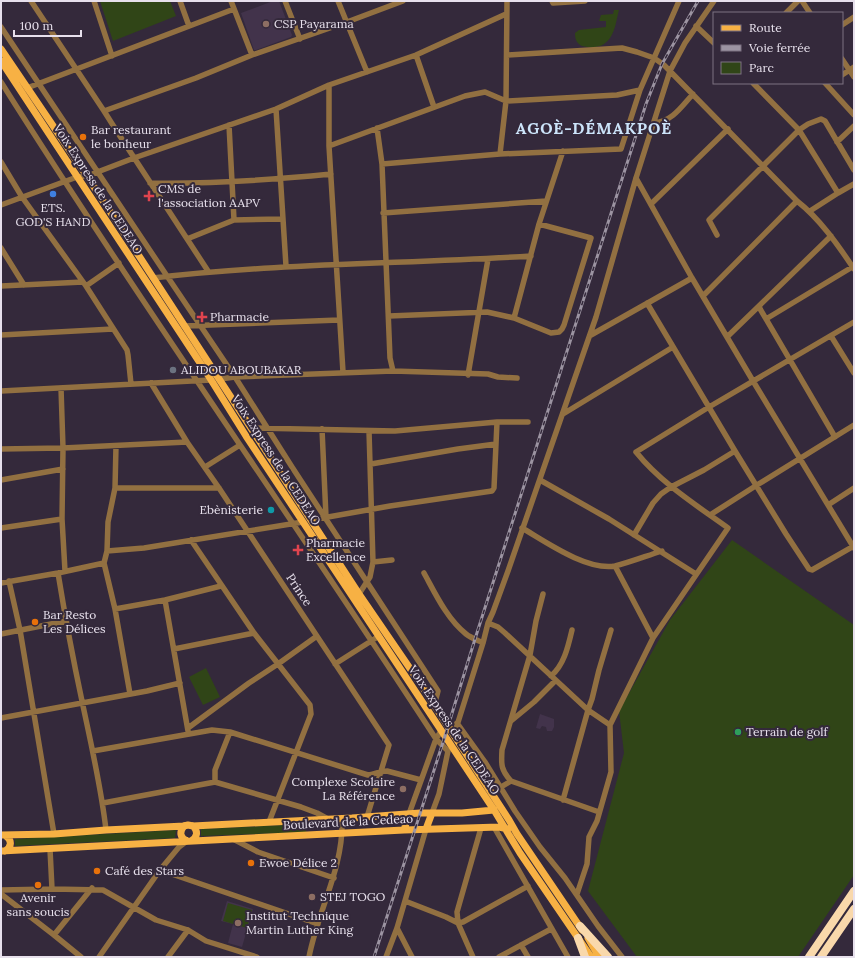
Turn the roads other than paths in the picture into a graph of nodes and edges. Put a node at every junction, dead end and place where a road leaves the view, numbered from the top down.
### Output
1 (31, 1) edge
2 (94, 1) edge
3 (180, 1) edge
4 (231, 1) edge
5 (285, 1) edge
6 (338, 1) edge
7 (403, 1) edge
8 (507, 1) edge
9 (552, 1) edge
10 (585, 1) edge
11 (679, 1) edge
12 (714, 1) edge
13 (798, 1) edge
14 (802, 1) edge
15 (234, 9) junction
16 (787, 12) edge
17 (809, 12) edge
18 (506, 14) junction
19 (854, 17) edge
20 (347, 22) junction
21 (843, 24) edge
22 (189, 26) junction
23 (696, 26) junction
24 (1, 27) edge
25 (300, 38) junction
26 (713, 42) edge
27 (1, 49) edge
28 (252, 55) junction
29 (416, 55) junction
30 (507, 55) junction
31 (112, 56) junction
32 (654, 58) junction
33 (843, 60) edge
34 (1, 61) edge
35 (75, 68) junction
36 (852, 69) edge
37 (670, 71) junction
38 (367, 72) junction
39 (843, 74) edge
40 (854, 77) edge
41 (1, 82) edge
42 (38, 83) junction
43 (754, 84) edge
44 (828, 84) edge
45 (329, 85) junction
46 (26, 88) junction
47 (640, 90) junction
48 (693, 94) junction
49 (506, 101) junction
50 (434, 107) junction
51 (276, 109) junction
52 (104, 111) junction
53 (854, 115) edge
54 (654, 122) junction
55 (229, 125) junction
56 (854, 126) edge
57 (377, 128) junction
58 (728, 129) junction
59 (799, 130) junction
60 (837, 142) junction
61 (329, 146) junction
62 (563, 151) junction
63 (500, 154) junction
64 (134, 158) junction
65 (1, 162) edge
66 (382, 164) junction
67 (764, 166) junction
68 (854, 170) edge
69 (98, 172) junction
70 (331, 174) junction
71 (87, 176) junction
72 (77, 177) junction
73 (636, 178) junction
74 (280, 179) junction
75 (232, 181) junction
76 (64, 182) junction
77 (150, 182) junction
78 (854, 184) edge
79 (838, 193) junction
80 (22, 197) junction
81 (546, 201) junction
82 (798, 201) junction
83 (650, 204) junction
84 (1, 205) edge
85 (810, 211) junction
86 (383, 213) junction
87 (282, 218) junction
88 (234, 220) junction
89 (539, 224) junction
90 (717, 235) dead end
91 (831, 236) junction
92 (187, 239) junction
93 (1, 248) edge
94 (532, 256) junction
95 (488, 259) junction
96 (386, 262) junction
97 (119, 263) junction
98 (336, 264) junction
99 (286, 266) junction
100 (854, 267) edge
101 (208, 271) junction
102 (167, 276) junction
103 (153, 278) junction
104 (692, 278) junction
105 (84, 284) junction
106 (24, 285) junction
107 (1, 286) edge
108 (703, 296) junction
109 (647, 304) junction
110 (759, 307) junction
111 (478, 311) junction
112 (389, 316) junction
113 (514, 318) junction
114 (766, 319) junction
115 (340, 320) junction
116 (854, 322) edge
117 (200, 325) junction
118 (184, 326) junction
119 (113, 329) junction
120 (591, 335) junction
121 (1, 336) edge
122 (831, 336) junction
123 (727, 337) junction
124 (673, 347) junction
125 (790, 360) junction
126 (393, 371) junction
127 (342, 372) junction
128 (854, 373) edge
129 (468, 375) junction
130 (236, 377) junction
131 (517, 378) dead end
132 (220, 379) junction
133 (211, 380) junction
134 (753, 381) junction
135 (197, 382) junction
136 (151, 383) junction
137 (130, 384) junction
138 (61, 388) junction
139 (1, 391) edge
140 (709, 407) junction
141 (563, 414) junction
142 (496, 422) junction
143 (528, 422) dead end
144 (854, 425) edge
145 (251, 428) junction
146 (268, 429) junction
147 (322, 429) junction
148 (369, 431) junction
149 (835, 437) junction
150 (187, 442) junction
151 (496, 444) junction
152 (240, 445) junction
153 (116, 446) junction
154 (63, 448) junction
155 (1, 449) edge
156 (735, 451) junction
157 (799, 459) junction
158 (371, 464) junction
159 (205, 467) junction
160 (63, 469) junction
161 (1, 480) edge
162 (540, 480) junction
163 (757, 485) junction
164 (671, 486) junction
165 (115, 488) junction
166 (219, 488) junction
167 (854, 488) edge
168 (828, 505) junction
169 (372, 510) junction
170 (710, 515) junction
171 (326, 517) junction
172 (62, 519) junction
173 (311, 520) junction
174 (303, 522) junction
175 (293, 523) junction
176 (1, 528) edge
177 (522, 528) junction
178 (247, 531) junction
179 (634, 535) junction
180 (191, 540) junction
181 (854, 547) edge
182 (107, 551) junction
183 (662, 551) junction
184 (392, 560) dead end
185 (373, 562) junction
186 (104, 563) junction
187 (615, 566) junction
188 (65, 571) junction
189 (58, 573) junction
190 (424, 573) dead end
191 (696, 574) junction
192 (9, 581) junction
193 (367, 582) junction
194 (1, 583) edge
195 (221, 586) junction
196 (359, 594) junction
197 (544, 594) dead end
198 (165, 600) junction
199 (115, 609) junction
200 (66, 621) junction
201 (488, 623) junction
202 (20, 630) junction
203 (572, 630) dead end
204 (611, 630) dead end
205 (254, 633) junction
206 (1, 634) edge
207 (317, 636) junction
208 (379, 636) junction
209 (653, 638) junction
210 (372, 640) junction
211 (483, 643) junction
212 (174, 649) junction
213 (530, 655) junction
214 (278, 664) junction
215 (335, 664) junction
216 (553, 679) junction
217 (180, 684) junction
218 (130, 694) junction
219 (82, 703) junction
220 (434, 706) junction
221 (588, 710) junction
222 (34, 712) junction
223 (1, 718) edge
224 (511, 721) junction
225 (457, 723) junction
226 (610, 725) junction
227 (188, 728) junction
228 (441, 730) junction
229 (230, 732) junction
230 (189, 735) junction
231 (454, 735) junction
232 (436, 739) junction
233 (93, 751) junction
234 (296, 753) junction
235 (382, 771) junction
236 (421, 780) junction
237 (510, 781) junction
238 (215, 782) junction
239 (501, 787) junction
240 (278, 800) junction
241 (563, 800) junction
242 (103, 803) junction
243 (494, 810) junction
244 (599, 812) junction
245 (432, 813) junction
246 (410, 814) junction
247 (367, 817) junction
248 (328, 819) junction
249 (342, 819) junction
250 (312, 820) junction
251 (509, 820) junction
252 (270, 822) junction
253 (184, 826) junction
254 (193, 826) junction
255 (494, 827) junction
256 (481, 828) junction
257 (505, 828) junction
258 (426, 829) junction
259 (106, 830) junction
260 (404, 830) junction
261 (343, 833) junction
262 (54, 834) junction
263 (517, 834) junction
264 (4, 835) edge
265 (311, 835) junction
266 (232, 839) junction
267 (189, 841) junction
268 (50, 849) junction
269 (3, 851) edge
270 (160, 870) junction
271 (334, 878) junction
272 (528, 886) junction
273 (92, 888) junction
274 (52, 889) junction
275 (1, 890) edge
276 (854, 891) edge
277 (1, 894) edge
278 (577, 894) junction
279 (405, 901) junction
280 (135, 908) junction
281 (854, 909) edge
282 (458, 923) junction
283 (318, 924) junction
284 (580, 926) junction
285 (397, 928) junction
286 (551, 929) junction
287 (188, 930) junction
288 (54, 935) junction
289 (578, 938) junction
290 (521, 945) junction
291 (235, 950) junction
292 (81, 957) edge
293 (99, 957) edge
294 (168, 957) edge
295 (231, 957) edge
296 (257, 957) edge
297 (309, 957) edge
298 (386, 957) edge
299 (412, 957) edge
300 (472, 957) edge
301 (499, 957) edge
302 (528, 957) edge
303 (568, 957) edge
304 (585, 957) edge
305 (591, 957) edge
306 (599, 957) edge
307 (608, 957) edge
308 (622, 957) edge
309 (809, 957) edge
310 (821, 957) edge

1 - 35 street
2 - 31 street
3 - 22 street
4 - 15 street
5 - 25 street
6 - 20 street
7 - 20 street
8 - 18 street
9 - 10 street
11 - 32 street
12 - 23 street
13 - 16 street
14 - 17 street
15 - 22 street
15 - 28 street
18 - 29 street
18 - 30 street
19 - 21 street
20 - 25 street
20 - 38 street
22 - 31 street
23 - 26 street
23 - 37 street
24 - 42 street
25 - 28 street
27 - 46 main road
28 - 52 street
29 - 38 street
29 - 50 street
30 - 32 street
30 - 49 street
31 - 35 street
32 - 37 street
32 - 47 street
33 - 36 street
34 - 72 main road, Voix Express de la CEDEAO
35 - 42 street
35 - 52 street
36 - 39 street
36 - 40 street
37 - 48 street
37 - 54 street
38 - 45 street
41 - 76 street
42 - 46 street
42 - 69 street
43 - 59 street
44 - 53 street
45 - 51 street
45 - 61 street
46 - 71 main road
47 - 49 street
47 - 62 street
48 - 54 street
48 - 58 street
49 - 50 street
49 - 63 street
50 - 57 street
51 - 55 street
51 - 74 street
52 - 64 street
54 - 73 street
55 - 64 street
55 - 75 street
56 - 60 street
57 - 61 street
57 - 66 street
58 - 67 street
58 - 83 street
59 - 60 street
59 - 67 street
59 - 79 street
60 - 68 street
61 - 70 street
62 - 63 street
62 - 81 street
63 - 66 street
64 - 69 street
64 - 77 street
65 - 80 street
66 - 86 street
67 - 82 street
67 - 90 street
69 - 71 street
69 - 102 street
70 - 74 street
70 - 98 street
71 - 72 street
71 - 103 main road
72 - 76 street
72 - 133 main road, Voix Express de la CEDEAO
73 - 83 street
73 - 120 street
74 - 75 street
74 - 87 street
75 - 77 street
75 - 88 street
76 - 80 street
76 - 97 street
77 - 92 street
78 - 79 street
79 - 85 street
80 - 84 street
80 - 105 street
81 - 86 street
81 - 89 street
82 - 85 street
82 - 108 street
83 - 104 street
85 - 91 street
86 - 96 street
87 - 88 street
87 - 99 street
88 - 92 street
89 - 94 street
89 - 113 street
91 - 100 street
91 - 110 street
92 - 101 street
93 - 106 street
94 - 95 street
94 - 113 street
95 - 96 street
95 - 111 street
96 - 98 street
96 - 112 street
97 - 105 street
97 - 135 street
98 - 99 street
98 - 115 street
99 - 101 street
100 - 114 street
101 - 102 street
102 - 103 street
102 - 117 street
103 - 118 main road
104 - 108 street
104 - 109 street
105 - 106 street
105 - 119 street
106 - 107 street
108 - 123 street
109 - 120 street
109 - 124 street
110 - 114 street
110 - 123 street
111 - 112 street
111 - 113 street
111 - 129 street
112 - 126 street
114 - 125 street
115 - 117 street
115 - 127 street
116 - 122 street
117 - 118 street
117 - 130 street
118 - 132 main road
119 - 121 street
119 - 137 street
120 - 141 street
122 - 125 street
122 - 128 street
123 - 134 street
124 - 140 street
124 - 141 street
125 - 134 street
125 - 149 street
126 - 127 street
126 - 129 street
127 - 130 street
129 - 131 street
130 - 132 street
130 - 146 street
132 - 145 main road
133 - 135 street
133 - 174 main road, Voix Express de la CEDEAO
134 - 140 street
134 - 157 street
135 - 136 street
135 - 152 street
136 - 137 street
136 - 150 street, Prince
137 - 138 street
138 - 139 street
138 - 154 street
140 - 156 street
140 - 164 street
141 - 162 street
142 - 143 street
142 - 148 street
142 - 151 street
144 - 149 street
145 - 146 street
145 - 173 main road
146 - 147 street
146 - 171 street
147 - 148 street
147 - 171 street
148 - 158 street
149 - 157 street
150 - 153 street
150 - 159 street, Prince
151 - 158 street
151 - 169 street
152 - 159 street
152 - 175 street
153 - 154 street
153 - 165 street
154 - 155 street
154 - 160 street
156 - 163 street
156 - 164 street
157 - 163 street
157 - 168 street
158 - 169 street
159 - 166 street, Prince
160 - 161 street
160 - 172 street
162 - 177 street
162 - 179 street
163 - 170 street
163 - 181 street
164 - 170 street
164 - 179 street
165 - 166 street
165 - 182 street
166 - 178 street, Prince
167 - 168 street
168 - 181 street
169 - 171 street
169 - 185 street
170 - 191 street
171 - 173 street
171 - 193 street
172 - 176 street
172 - 188 street
173 - 196 main road
174 - 175 street
174 - 208 main road, Voix Express de la CEDEAO
175 - 178 street
175 - 210 street
177 - 187 street
177 - 201 street
178 - 180 street
178 - 207 street, Prince
179 - 183 street
180 - 182 street
180 - 195 street
182 - 186 street
183 - 187 street
183 - 191 street
184 - 185 street
185 - 193 street
186 - 188 street
186 - 199 street
187 - 209 street
188 - 189 street
189 - 192 street
189 - 200 street
190 - 211 street
191 - 209 street
192 - 194 street
192 - 202 street
193 - 196 street
193 - 220 street
195 - 198 street
195 - 205 street
196 - 220 main road
197 - 213 street
198 - 199 street
198 - 212 street
199 - 218 street
200 - 202 street
200 - 219 street
201 - 211 street
201 - 213 street
202 - 206 street
202 - 222 street
203 - 216 street
204 - 221 street
205 - 212 street
205 - 214 street
207 - 214 street
207 - 215 street, Prince
208 - 210 street
208 - 228 main road, Voix Express de la CEDEAO
209 - 226 street
210 - 215 street
210 - 232 street
211 - 225 street
212 - 217 street
213 - 216 street
213 - 224 street
214 - 227 street
214 - 234 street
215 - 235 street, Prince
216 - 221 street
216 - 224 street
217 - 218 street
217 - 227 street
218 - 219 street
219 - 222 street
219 - 233 street
220 - 231 main road
221 - 226 street
221 - 241 street
222 - 223 street
222 - 262 street
224 - 237 street
225 - 231 street
225 - 239 street
226 - 244 street
227 - 230 street
228 - 232 street
228 - 243 main road, Voix Express de la CEDEAO
229 - 230 street
229 - 234 street
229 - 238 street
230 - 233 street
231 - 251 main road
232 - 236 street
232 - 245 street
233 - 242 street
234 - 235 street
234 - 240 street
235 - 236 street
235 - 247 street, Prince
236 - 246 street
237 - 239 street
237 - 241 street
238 - 240 street
238 - 242 street
239 - 278 street
240 - 248 street
240 - 252 street
241 - 244 street
242 - 259 street
243 - 245 main road, Boulevard de la Cedeao
243 - 251 main road
243 - 257 main road, Voix Express de la CEDEAO
244 - 278 street
245 - 246 main road, Boulevard de la Cedeao
245 - 258 main road
246 - 247 main road, Boulevard de la Cedeao
246 - 260 main road
247 - 249 main road, Boulevard de la Cedeao
248 - 249 main road, Boulevard de la Cedeao
248 - 250 main road, Boulevard de la Cedeao
249 - 261 street
250 - 252 main road, Boulevard de la Cedeao
250 - 265 main road
251 - 263 main road
252 - 254 main road, Boulevard de la Cedeao
253 - 254 main road, Boulevard de la Cedeao
253 - 259 main road, Boulevard de la Cedeao
253 - 267 main road
254 - 267 main road
255 - 256 main road, Boulevard de la Cedeao
255 - 257 main road, Boulevard de la Cedeao
255 - 272 street
256 - 258 main road, Boulevard de la Cedeao
256 - 282 street
257 - 263 main road
257 - 289 main road, Voix Express de la CEDEAO
258 - 260 main road, Boulevard de la Cedeao
258 - 279 street
259 - 262 main road, Boulevard de la Cedeao
260 - 261 main road, Boulevard de la Cedeao
261 - 265 main road, Boulevard de la Cedeao
261 - 271 street
262 - 264 main road, Boulevard de la Cedeao
263 - 284 main road
264 - 269 main road, Boulevard de la Cedeao
265 - 266 main road, Boulevard de la Cedeao
266 - 267 main road, Boulevard de la Cedeao
266 - 271 street
267 - 268 main road, Boulevard de la Cedeao
267 - 270 street
268 - 269 main road, Boulevard de la Cedeao
268 - 274 street
270 - 280 street
270 - 283 street
271 - 283 street
272 - 282 street
272 - 286 street
273 - 274 street
273 - 280 street
273 - 288 street
274 - 275 street
276 - 309 highway
277 - 288 street
278 - 308 street
279 - 282 street
279 - 285 street
280 - 287 street
280 - 293 street
281 - 310 highway
282 - 300 street
283 - 297 street
284 - 306 main road
284 - 307 highway
285 - 298 street
285 - 299 street
286 - 290 street
286 - 303 street
287 - 291 street
287 - 294 street
288 - 292 street
289 - 304 highway
289 - 305 main road, Voix Express de la CEDEAO
290 - 301 street
290 - 302 street
291 - 295 street
291 - 296 street

